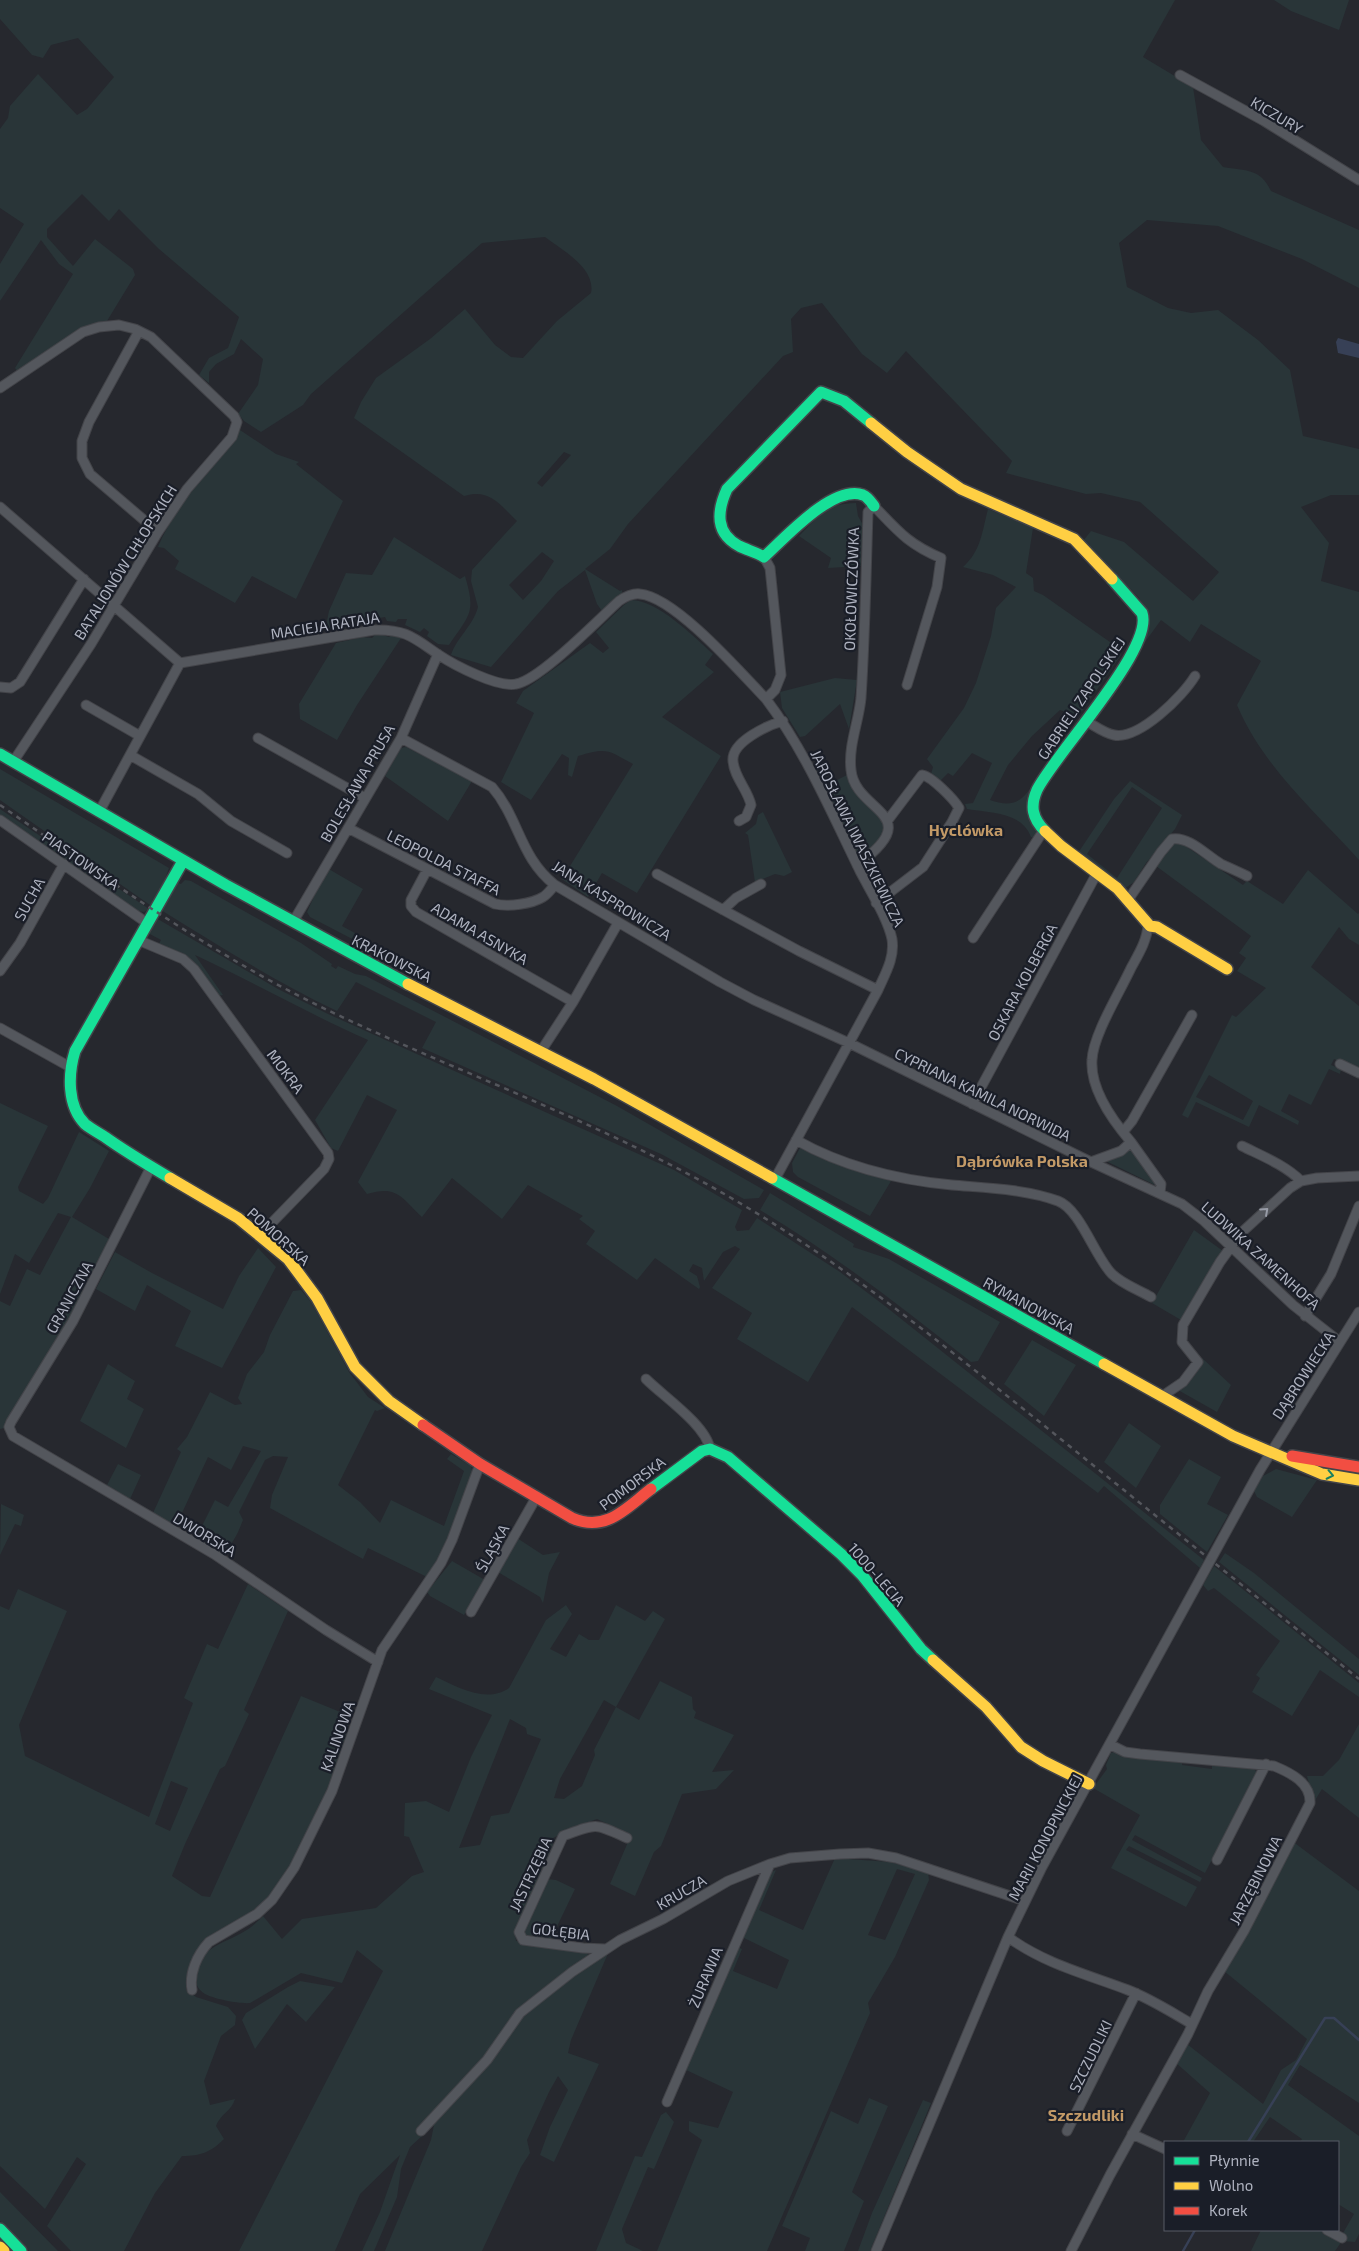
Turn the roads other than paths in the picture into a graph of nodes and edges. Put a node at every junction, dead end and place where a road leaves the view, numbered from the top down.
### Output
1 (1180, 75) dead end
2 (1359, 180) edge
3 (137, 330) junction
4 (0, 388) edge
5 (874, 506) junction
6 (0, 507) edge
7 (158, 532) junction
8 (764, 557) junction
9 (84, 579) junction
10 (632, 595) joint
11 (115, 605) junction
12 (438, 654) junction
13 (180, 663) junction
14 (1195, 676) dead end
15 (907, 685) dead end
16 (0, 687) edge
17 (766, 699) junction
18 (86, 704) dead end
19 (783, 721) junction
20 (1086, 721) junction
21 (140, 736) junction
22 (258, 738) dead end
23 (401, 738) junction
24 (0, 754) edge
25 (130, 755) junction
26 (12, 762) junction
27 (365, 798) junction
28 (99, 812) junction
29 (0, 820) edge
30 (888, 820) junction
31 (739, 821) dead end
32 (348, 828) junction
33 (1044, 830) junction
34 (287, 853) dead end
35 (184, 861) junction
36 (64, 864) junction
37 (857, 865) junction
38 (427, 870) junction
39 (1097, 873) junction
40 (657, 874) dead end
41 (1247, 876) dead end
42 (761, 884) dead end
43 (555, 885) junction
44 (1128, 900) junction
45 (876, 903) junction
46 (724, 910) junction
47 (293, 922) junction
48 (618, 922) junction
49 (146, 923) junction
50 (1148, 926) junction
51 (973, 938) dead end
52 (138, 940) junction
53 (1227, 970) dead end
54 (0, 971) edge
55 (878, 990) junction
56 (572, 1002) junction
57 (1192, 1015) dead end
58 (0, 1028) edge
59 (849, 1043) junction
60 (541, 1051) junction
61 (1340, 1064) dead end
62 (70, 1067) junction
63 (1359, 1073) edge
64 (972, 1104) junction
65 (1123, 1132) junction
66 (796, 1140) junction
67 (1131, 1142) junction
68 (1242, 1146) dead end
69 (1091, 1162) junction
70 (151, 1167) junction
71 (1359, 1176) edge
72 (775, 1179) junction
73 (1301, 1181) junction
74 (1160, 1193) junction
75 (1359, 1206) edge
76 (260, 1235) junction
77 (1231, 1246) junction
78 (1151, 1298) dead end
79 (1359, 1312) edge
80 (1305, 1316) junction
81 (1340, 1342) junction
82 (646, 1379) dead end
83 (1161, 1396) junction
84 (13, 1436) joint
85 (710, 1448) junction
86 (1270, 1452) junction
87 (480, 1464) junction
88 (1359, 1467) edge
89 (1359, 1480) edge
90 (537, 1496) junction
91 (470, 1612) dead end
92 (378, 1662) junction
93 (1111, 1745) junction
94 (1266, 1764) junction
95 (1089, 1784) junction
96 (627, 1838) dead end
97 (1217, 1860) dead end
98 (770, 1864) junction
99 (1025, 1901) junction
100 (518, 1932) joint
101 (1008, 1937) junction
102 (605, 1949) junction
103 (192, 1990) dead end
104 (1136, 1993) junction
105 (1192, 2024) junction
106 (667, 2102) dead end
107 (421, 2131) dead end
108 (1067, 2131) dead end
109 (1132, 2134) junction
110 (1164, 2150) edge
111 (0, 2229) edge
112 (1329, 2231) edge
113 (1342, 2238) dead end
114 (0, 2247) edge
115 (4, 2251) edge
116 (21, 2251) edge
117 (876, 2251) edge
118 (1071, 2251) edge

1 - 2 street, KICZURY
3 - 4 street
3 - 7 street
3 - 7 street, BATALIONÓW CHŁOPSKICH
5 - 8 street
5 - 15 street
5 - 30 street, OKOŁOWICZÓWKA
6 - 9 street
7 - 11 street, BATALIONÓW CHŁOPSKICH
8 - 17 street
8 - 20 street, GABRIELI ZAPOLSKIEJ
9 - 11 street
9 - 16 street
10 - 12 street, MACIEJA RATAJA
10 - 17 street, JAROSŁAWA IWASZKIEWICZA
11 - 13 street
11 - 26 street, BATALIONÓW CHŁOPSKICH
12 - 13 street, MACIEJA RATAJA
12 - 23 street, BOLESŁAWA PRUSA
13 - 21 street
14 - 20 street
17 - 19 street, JAROSŁAWA IWASZKIEWICZA
18 - 21 street
19 - 31 street
19 - 37 street, JAROSŁAWA IWASZKIEWICZA
20 - 33 street, GABRIELI ZAPOLSKIEJ
21 - 25 street
22 - 27 street
23 - 27 street, BOLESŁAWA PRUSA
23 - 43 street, JANA KASPROWICZA
24 - 26 street, KRAKOWSKA
25 - 28 street
25 - 34 street
26 - 28 street, KRAKOWSKA
27 - 32 street, BOLESŁAWA PRUSA
28 - 35 street, KRAKOWSKA
29 - 36 street, PIASTOWSKA
30 - 37 street
30 - 45 street
32 - 38 street, LEOPOLDA STAFFA
32 - 47 street, BOLESŁAWA PRUSA
33 - 39 street
33 - 51 street
35 - 47 street, KRAKOWSKA
35 - 49 street, POMORSKA
36 - 49 street, PIASTOWSKA
36 - 54 street, SUCHA
37 - 45 street, JAROSŁAWA IWASZKIEWICZA
38 - 43 street, LEOPOLDA STAFFA
38 - 56 street, ADAMA ASNYKA
39 - 44 street
39 - 64 street, OSKARA KOLBERGA
40 - 46 street
41 - 44 street
42 - 46 street
43 - 48 street, JANA KASPROWICZA
44 - 50 street
45 - 55 street, JAROSŁAWA IWASZKIEWICZA
46 - 55 street
47 - 60 street, KRAKOWSKA
48 - 56 street
48 - 59 street, JANA KASPROWICZA
49 - 52 street, POMORSKA
50 - 53 street
50 - 65 street
52 - 62 street, POMORSKA
52 - 76 street, MOKRA
55 - 59 street, JAROSŁAWA IWASZKIEWICZA
56 - 60 street
57 - 65 street
58 - 62 street
59 - 64 street, CYPRIANA KAMILA NORWIDA
59 - 66 street, JAROSŁAWA IWASZKIEWICZA
60 - 72 street, KRAKOWSKA
61 - 63 street
62 - 70 street, POMORSKA
64 - 69 street, CYPRIANA KAMILA NORWIDA
65 - 67 street
66 - 72 street, JAROSŁAWA IWASZKIEWICZA
66 - 78 street
67 - 69 street
67 - 74 street
68 - 73 street
69 - 74 street, CYPRIANA KAMILA NORWIDA
70 - 76 street, POMORSKA
70 - 84 street, GRANICZNA
71 - 73 street
72 - 83 street, RYMANOWSKA
77 -> 73 street
74 - 77 street, LUDWIKA ZAMENHOFA
75 - 80 street
76 - 87 street, POMORSKA
77 - 80 street, LUDWIKA ZAMENHOFA
77 - 83 street
79 - 81 street, DĄBROWIECKA
80 - 81 street, LUDWIKA ZAMENHOFA
81 - 86 street, DĄBROWIECKA
82 - 85 street
83 - 86 street, RYMANOWSKA
84 - 92 street, DWORSKA
85 - 90 street, POMORSKA
85 - 95 street, 1000-LECIA
86 - 88 street, RYMANOWSKA
86 -> 89 street, RYMANOWSKA
86 - 93 street, MARII KONOPNICKIEJ
87 - 90 street, POMORSKA
87 - 92 street, KALINOWA
90 - 91 street, ŚLĄSKA
92 - 103 street, KALINOWA
93 - 94 street, JARZĘBINOWA
93 - 95 street, MARII KONOPNICKIEJ
94 - 97 street
94 - 105 street, JARZĘBINOWA
95 - 99 street, MARII KONOPNICKIEJ
96 - 100 street, JASTRZĘBIA
98 - 99 street, KRUCZA
98 - 102 street, KRUCZA
98 - 106 street, ŻURAWIA
99 - 101 street, MARII KONOPNICKIEJ
100 - 102 street, GOŁĘBIA
101 - 104 street
101 - 117 street, MARII KONOPNICKIEJ
102 - 107 street, KRUCZA
104 - 105 street
104 - 108 street, SZCZUDLIKI
105 - 109 street
109 - 110 street
109 - 118 street
111 - 116 street
112 - 113 street
114 - 115 street

